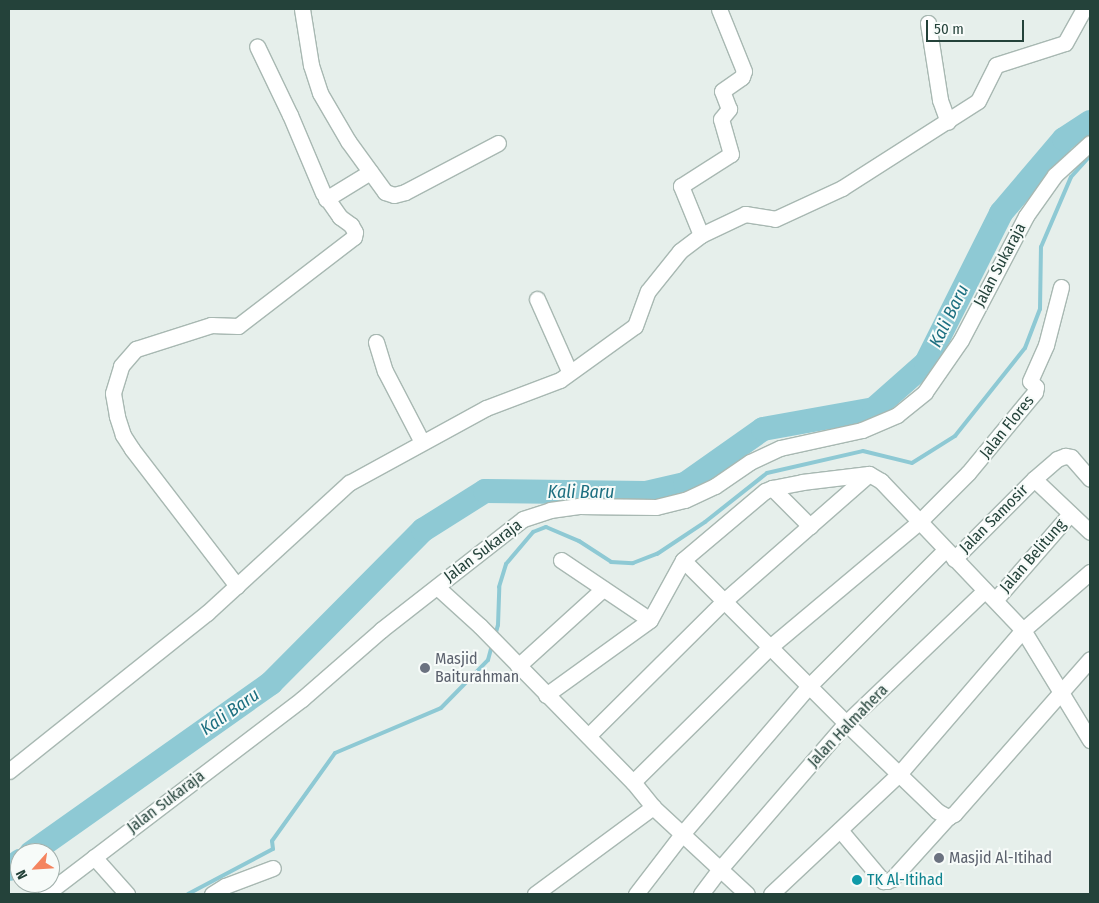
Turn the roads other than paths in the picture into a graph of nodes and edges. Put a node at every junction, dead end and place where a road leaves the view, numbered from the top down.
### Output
1 (302, 9) edge
2 (719, 9) edge
3 (1084, 9) edge
4 (928, 23) dead end
5 (257, 46) dead end
6 (948, 122) junction
7 (498, 143) dead end
8 (1090, 143) edge
9 (370, 172) junction
10 (326, 199) junction
11 (701, 235) junction
12 (1061, 287) dead end
13 (537, 299) dead end
14 (376, 342) dead end
15 (569, 371) junction
16 (422, 442) junction
17 (869, 474) junction
18 (1034, 479) junction
19 (1090, 479) edge
20 (772, 488) junction
21 (1070, 514) junction
22 (920, 522) junction
23 (810, 526) junction
24 (1090, 532) edge
25 (950, 554) junction
26 (561, 560) dead end
27 (683, 560) junction
28 (1090, 572) edge
29 (237, 586) junction
30 (437, 587) junction
31 (604, 589) junction
32 (990, 594) junction
33 (724, 601) junction
34 (650, 620) junction
35 (1024, 630) junction
36 (770, 647) junction
37 (1090, 659) edge
38 (518, 666) junction
39 (809, 686) junction
40 (1061, 693) junction
41 (546, 694) junction
42 (846, 723) junction
43 (588, 736) junction
44 (1090, 740) edge
45 (9, 771) edge
46 (899, 774) junction
47 (633, 782) junction
48 (653, 806) junction
49 (948, 817) junction
50 (840, 830) junction
51 (682, 834) junction
52 (94, 857) junction
53 (273, 868) dead end
54 (719, 870) junction
55 (46, 894) edge
56 (127, 894) edge
57 (212, 894) edge
58 (535, 894) edge
59 (636, 894) edge
60 (701, 894) edge
61 (747, 894) edge
62 (771, 894) edge

1 - 9 street
2 - 11 street
3 - 6 street
4 - 6 street
5 - 10 street
6 - 11 street
7 - 9 street
8 - 30 street, Jalan Sukaraja
9 - 10 street
10 - 29 street
11 - 15 street
12 - 22 street, Jalan Flores
13 - 15 street
14 - 16 street
15 - 16 street
16 - 29 street
17 - 20 street
17 - 22 street
17 - 23 street
18 - 19 street, Jalan Samosir
18 - 21 street, Jalan Samosir
18 - 25 street, Jalan Samosir
20 - 23 street
20 - 27 street
21 - 24 street, Jalan Samosir
21 - 32 street, Jalan Belitung
22 - 25 street
22 - 36 street
23 - 33 street
25 - 32 street
25 - 39 street, Jalan Samosir
26 - 31 street
27 - 33 street
27 - 34 street
28 - 35 street
29 - 45 street
30 - 38 street
30 - 52 street, Jalan Sukaraja
31 - 34 street
31 - 38 street
32 - 35 street
32 - 42 street, Jalan Halmahera
33 - 36 street
33 - 43 street
34 - 41 street
35 - 40 street
35 - 46 street
36 - 39 street
36 - 47 street
37 - 40 street
38 - 41 street
39 - 42 street
39 - 51 street, Jalan Samosir
40 - 44 street
40 - 49 street
41 - 43 street
42 - 46 street
42 - 54 street, Jalan Halmahera
43 - 47 street
46 - 49 street
46 - 50 street
47 - 48 street
48 - 51 street
48 - 58 street
49 - 50 street
50 - 62 street
51 - 54 street
51 - 59 street, Jalan Samosir
52 - 55 street, Jalan Sukaraja
52 - 56 street
53 - 57 street
54 - 60 street, Jalan Halmahera
54 - 61 street

